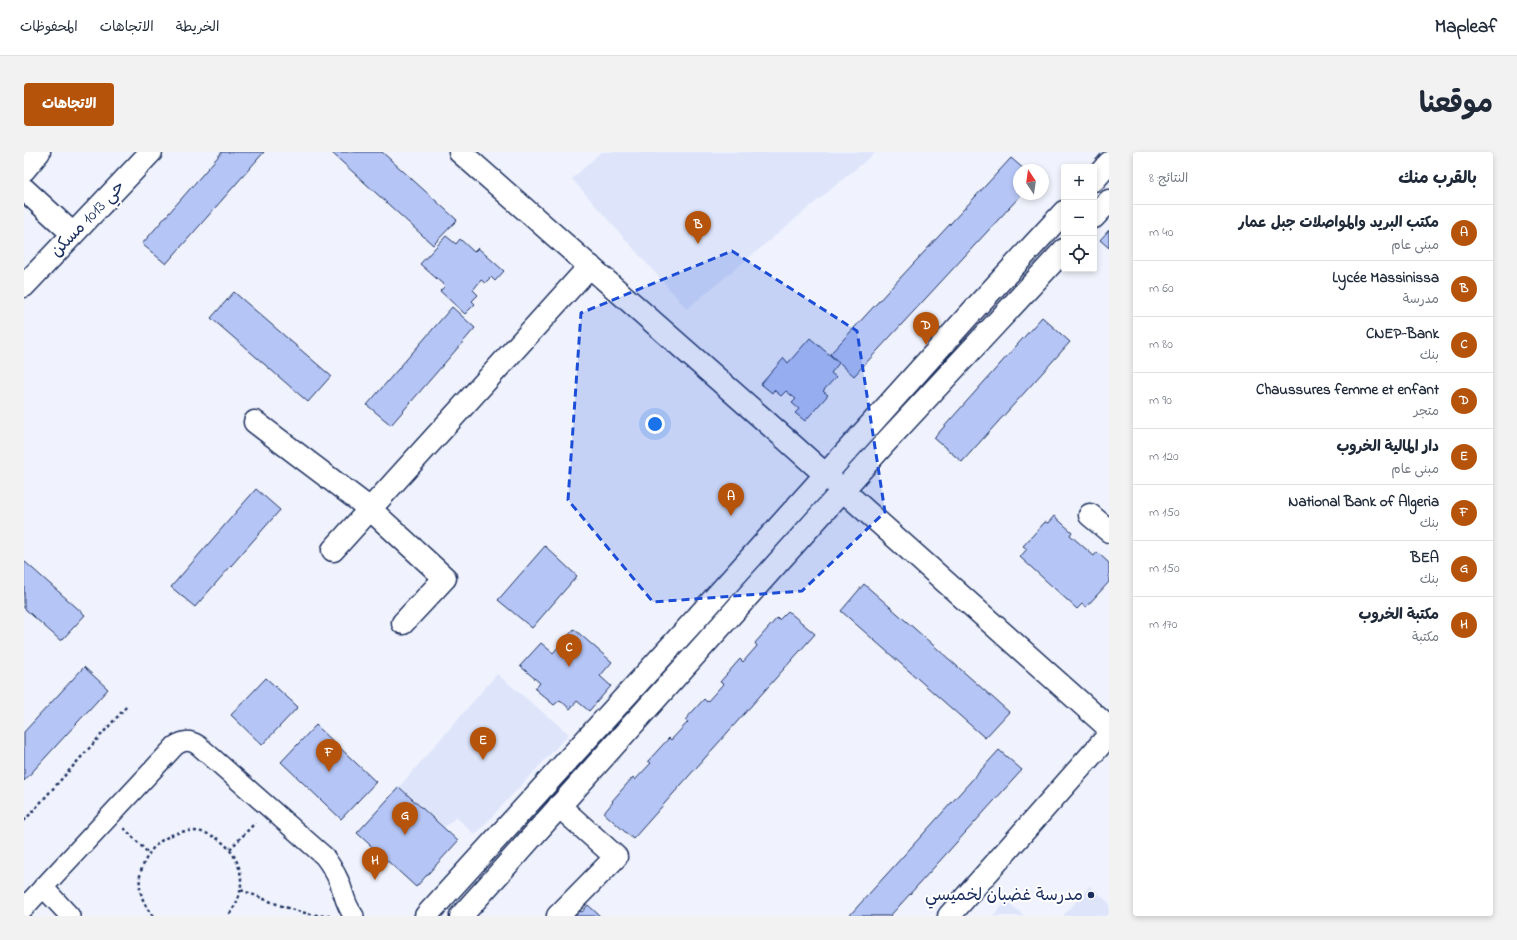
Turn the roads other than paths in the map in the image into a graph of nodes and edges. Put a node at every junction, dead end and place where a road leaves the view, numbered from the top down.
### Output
1 (39, 152) edge
2 (151, 152) edge
3 (460, 152) edge
4 (1109, 163) edge
5 (24, 170) edge
6 (1097, 177) edge
7 (24, 189) edge
8 (1109, 201) edge
9 (1097, 214) edge
10 (1061, 215) edge
11 (73, 234) junction
12 (1061, 253) edge
13 (590, 266) junction
14 (24, 286) edge
15 (255, 422) dead end
16 (826, 474) junction
17 (843, 490) junction
18 (370, 509) junction
19 (1090, 515) dead end
20 (1109, 531) edge
21 (333, 550) dead end
22 (403, 623) dead end
23 (1109, 728) edge
24 (1109, 735) edge
25 (559, 806) junction
26 (43, 887) junction
27 (24, 908) edge
28 (353, 915) edge
29 (70, 916) edge
30 (426, 916) edge
31 (460, 916) edge
32 (558, 916) edge
33 (949, 916) edge

1 - 5 street
2 - 11 street, حي 1013 مسكن
3 - 13 street
4 - 6 street
7 - 11 street
8 - 9 street
10 - 16 street
11 - 14 street, حي 1013 مسكن
12 - 17 street
13 - 16 street
13 - 18 street
15 - 18 street
16 - 17 street
16 - 30 street
17 - 23 street
17 - 25 street
18 - 21 street
18 - 22 street
19 - 20 street
24 - 33 street
25 - 31 street
25 - 32 street
26 - 27 street
26 - 28 street
26 - 29 street

